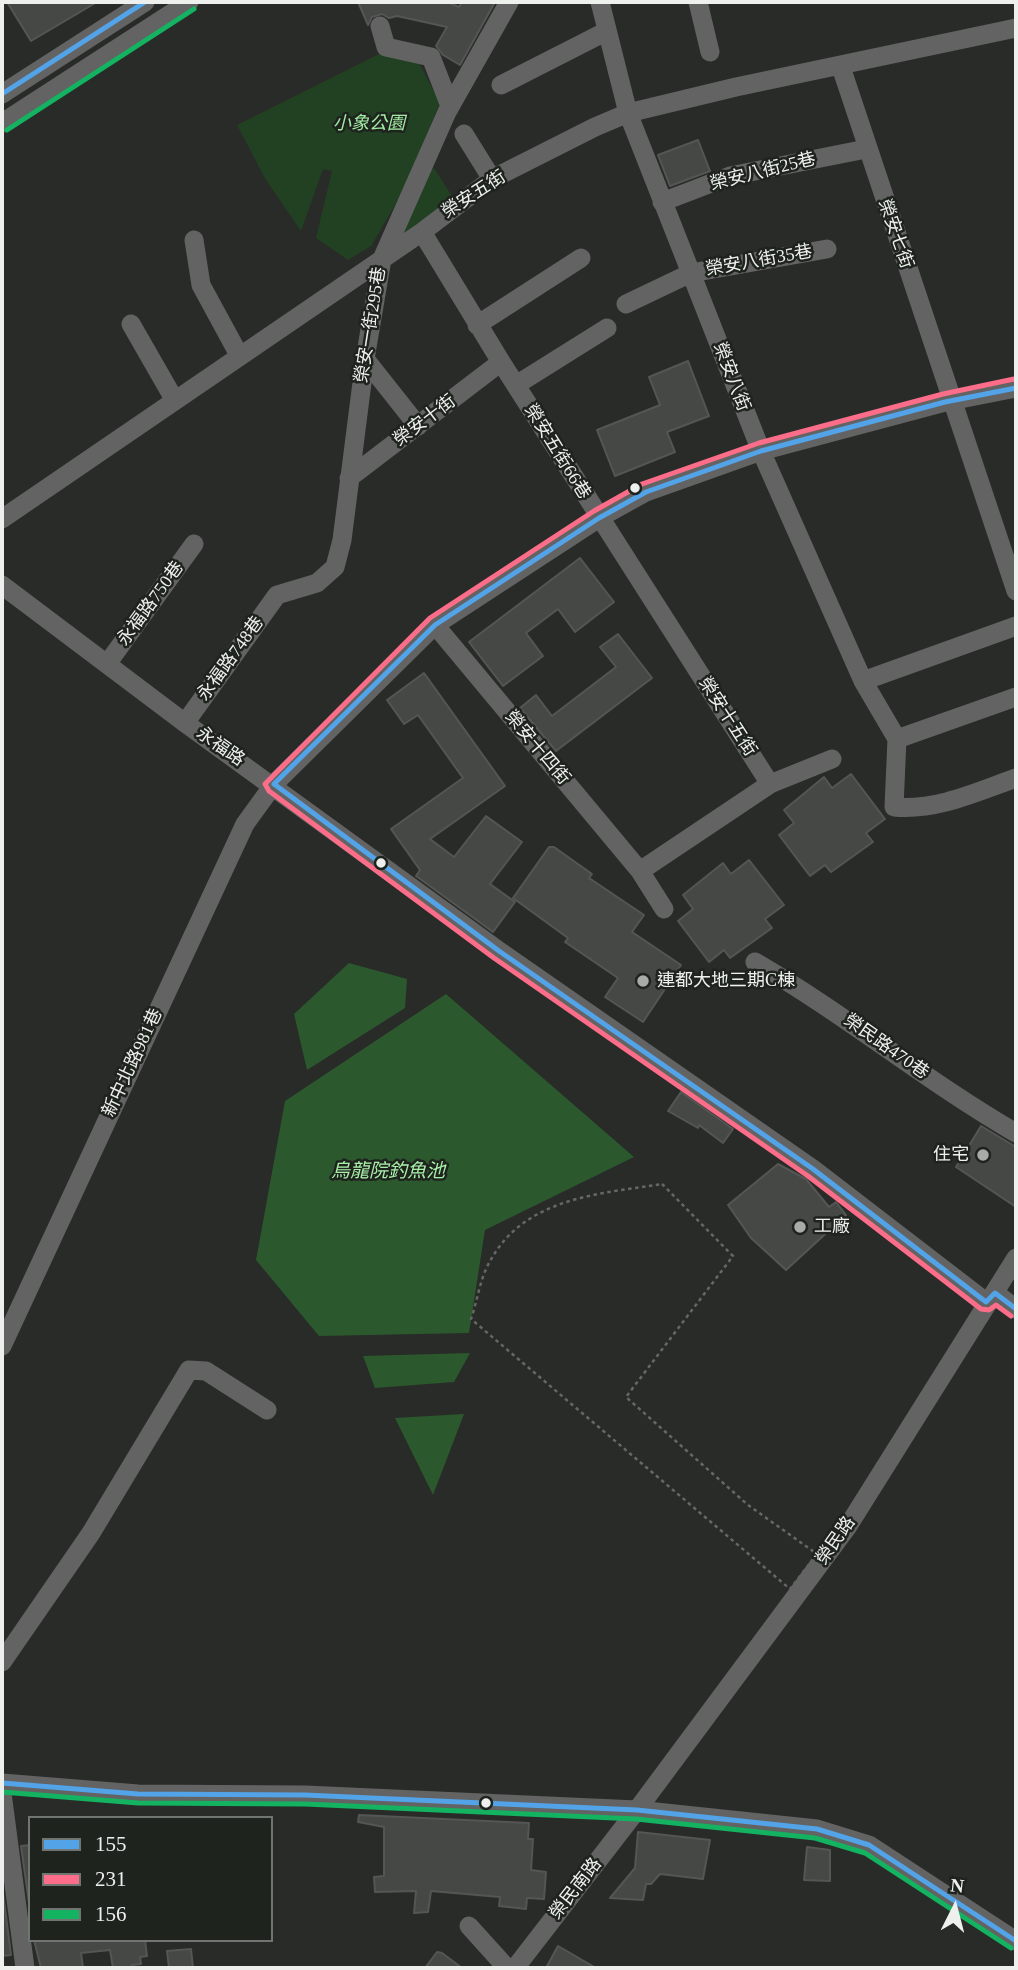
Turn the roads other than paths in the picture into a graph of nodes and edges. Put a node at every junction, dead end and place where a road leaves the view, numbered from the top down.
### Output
1 (145, 2) edge
2 (189, 2) edge
3 (509, 2) edge
4 (600, 2) edge
5 (698, 2) edge
6 (380, 26) dead end
7 (1016, 28) edge
8 (607, 31) junction
9 (710, 52) dead end
10 (841, 67) junction
11 (501, 85) dead end
12 (2, 94) edge
13 (450, 106) junction
14 (628, 113) junction
15 (2, 122) edge
16 (464, 134) dead end
17 (866, 149) junction
18 (492, 179) junction
19 (662, 202) junction
20 (422, 232) junction
21 (194, 240) dead end
22 (827, 249) dead end
23 (382, 258) junction
24 (581, 258) dead end
25 (691, 273) junction
26 (626, 304) dead end
27 (131, 324) dead end
28 (477, 325) junction
29 (607, 328) dead end
30 (239, 355) junction
31 (365, 359) junction
32 (501, 362) junction
33 (516, 385) junction
34 (1016, 388) edge
35 (174, 399) junction
36 (952, 400) junction
37 (418, 426) junction
38 (761, 451) junction
39 (349, 478) junction
40 (599, 518) junction
41 (2, 519) edge
42 (194, 544) dead end
43 (2, 585) edge
44 (1016, 592) edge
45 (277, 595) joint
46 (435, 625) junction
47 (1016, 626) edge
48 (107, 664) junction
49 (863, 681) junction
50 (1016, 697) edge
51 (185, 723) junction
52 (897, 739) junction
53 (832, 759) dead end
54 (1016, 779) edge
55 (274, 784) junction
56 (770, 785) junction
57 (639, 871) junction
58 (664, 909) dead end
59 (755, 962) dead end
60 (1016, 1133) edge
61 (1016, 1258) edge
62 (995, 1293) junction
63 (1016, 1309) edge
64 (2, 1346) edge
65 (267, 1410) dead end
66 (2, 1662) edge
67 (2, 1783) edge
68 (2, 1793) edge
69 (638, 1810) junction
70 (469, 1926) dead end
71 (1016, 1941) edge
72 (25, 1968) edge
73 (507, 1968) edge
74 (514, 1968) edge

1 - 12 street
2 - 15 street
3 - 13 street, 榮安一街295巷
4 - 8 street, 榮安八街
5 - 9 street
6 - 13 street
7 - 10 street, 榮安五街
8 - 11 street
8 - 14 street, 榮安八街
10 - 14 street, 榮安五街
10 - 17 street, 榮安七街
13 - 23 street, 榮安一街295巷
14 - 18 street, 榮安五街
14 - 19 street, 榮安八街
16 - 18 street
17 - 19 street, 榮安八街25巷
17 - 36 street, 榮安七街
18 - 20 street, 榮安五街
19 - 25 street, 榮安八街
20 - 23 street, 榮安五街
20 - 28 street, 榮安五街66巷
21 - 30 street
22 - 25 street, 榮安八街35巷
23 - 30 street, 榮安五街
23 - 31 street, 榮安一街295巷
24 - 28 street
25 - 26 street, 榮安八街35巷
25 - 38 street, 榮安八街
27 - 35 street
28 - 32 street, 榮安五街66巷
29 - 33 street, 榮安五街66巷
30 - 35 street, 榮安五街
31 - 37 street
31 - 39 street, 榮安一街295巷
32 - 33 street, 榮安五街66巷
32 - 37 street, 榮安十街
33 - 40 street, 榮安五街66巷
34 - 36 street, 新中北路981巷
35 - 41 street, 榮安五街
36 - 38 street, 新中北路981巷
36 - 44 street, 榮安七街
37 - 39 street, 榮安十街
38 - 40 street, 新中北路981巷
38 - 49 street, 榮安八街
39 - 45 street, 榮安一街295巷
40 - 46 street, 新中北路981巷
40 - 56 street, 榮安十五街
42 - 48 street, 永福路750巷
43 - 48 street, 永福路
45 - 51 street, 永福路748巷
46 - 55 street, 新中北路981巷
46 - 57 street, 榮安十四街
47 - 49 street
48 - 51 street, 永福路
49 - 52 street, 榮安八街
50 - 52 street
51 - 55 street, 永福路
52 - 54 street
53 - 56 street
55 - 62 street, 永福路
55 - 64 street, 新中北路981巷
56 - 57 street
57 - 58 street, 榮安十四街
59 - 60 street, 榮民路470巷
61 - 62 street, 榮民路
62 - 63 street, 永福路
62 - 69 street, 榮民路
65 - 66 street
67 - 69 street
68 - 72 street
69 - 71 street
69 - 74 street, 榮民南路
70 - 73 street

